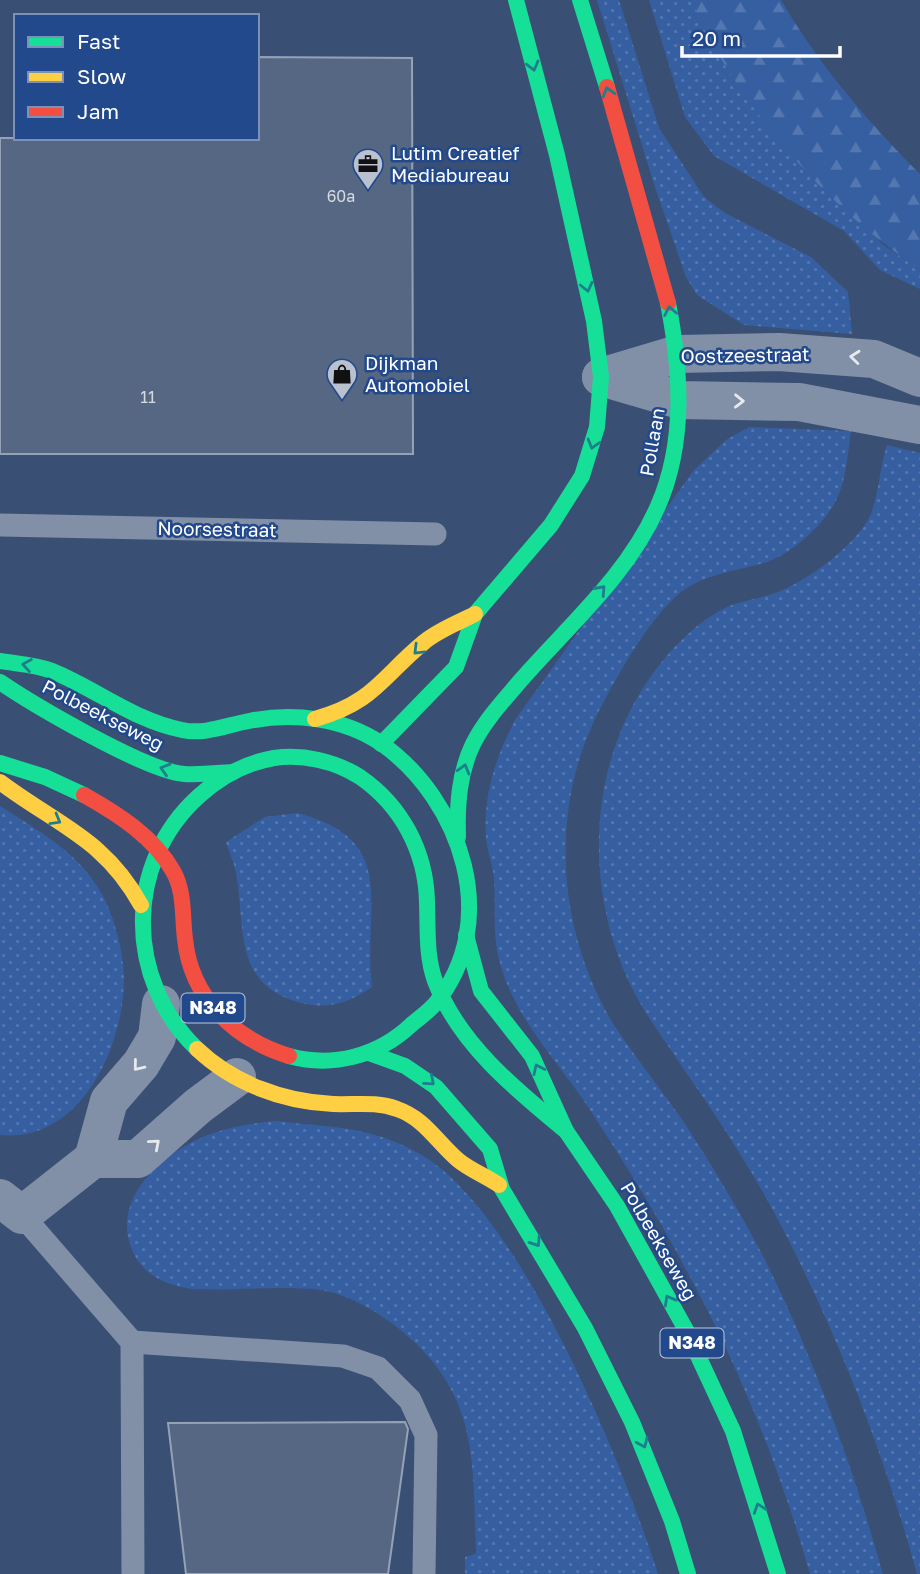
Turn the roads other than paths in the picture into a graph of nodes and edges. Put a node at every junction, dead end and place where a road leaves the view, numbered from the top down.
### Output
1 (516, 0) edge
2 (580, 0) edge
3 (678, 354) junction
4 (601, 377) junction
5 (920, 378) edge
6 (680, 400) junction
7 (920, 425) edge
8 (0, 525) edge
9 (435, 534) dead end
10 (475, 614) junction
11 (0, 661) edge
12 (0, 682) edge
13 (315, 719) junction
14 (369, 751) junction
15 (330, 762) junction
16 (0, 763) edge
17 (233, 772) junction
18 (0, 782) edge
19 (458, 837) junction
20 (157, 848) junction
21 (141, 905) junction
22 (466, 935) junction
23 (441, 994) junction
24 (161, 1004) junction
25 (369, 1053) junction
26 (286, 1057) junction
27 (249, 1071) junction
28 (566, 1131) junction
29 (93, 1159) junction
30 (499, 1185) junction
31 (11, 1206) edge
32 (132, 1342) junction
33 (133, 1574) edge
34 (424, 1574) edge
35 (688, 1574) edge
36 (778, 1574) edge

1 -> 4 main road
3 -> 2 main road, Pollaan
3 - 4 street, Oostzeestraat
5 -> 3 street, Oostzeestraat
3 - 6 main road, Pollaan
4 - 6 street
4 -> 10 main road
6 -> 7 street
19 -> 6 main road, Pollaan
8 - 9 lane, Noorsestraat
10 -> 13 main road
10 - 14 main road
13 -> 11 main road, Polbeekseweg / N348
17 -> 12 main road, Polbeekseweg / N348
13 - 14 main road, N348
14 - 15 main road, N348
14 - 19 main road, N348
15 - 17 main road, N348
15 - 23 main road, N348
16 - 20 main road, N348
17 - 20 main road, N348
18 -> 21 main road, N348
19 - 22 main road, N348
20 - 21 main road, N348
20 - 26 main road, N348
21 - 24 main road, N348
22 - 23 main road, N348
28 -> 22 main road, Polbeekseweg / N348
23 - 25 main road, N348
23 - 28 main road, Polbeekseweg / N348
24 - 27 main road, N348
24 -> 29 street
25 - 26 main road, N348
25 -> 30 main road, N348
26 - 27 main road, N348
29 -> 27 street
27 - 30 main road, N348
36 -> 28 main road, Polbeekseweg / N348
29 - 31 street
30 -> 35 main road, N348
31 - 32 lane
32 - 33 lane
32 - 34 lane

